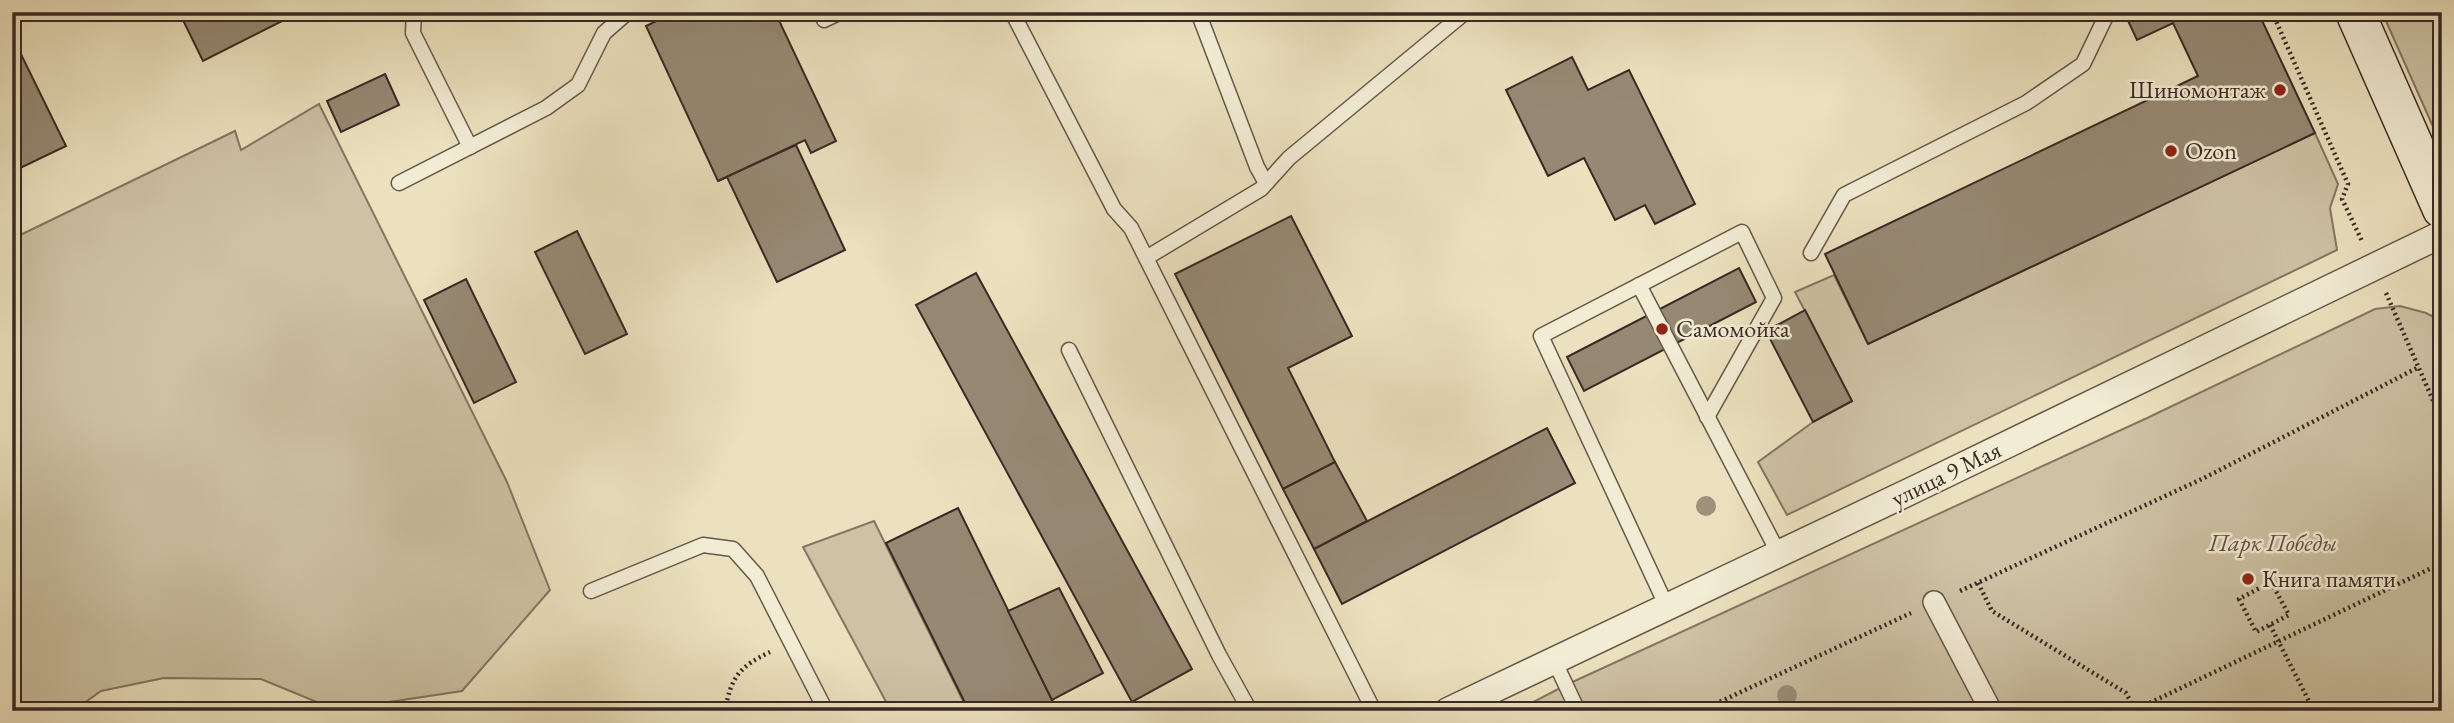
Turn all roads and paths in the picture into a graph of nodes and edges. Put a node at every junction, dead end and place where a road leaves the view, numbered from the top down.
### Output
1 (414, 12) edge
2 (628, 12) edge
3 (841, 12) edge
4 (1012, 12) edge
5 (1198, 12) edge
6 (1469, 12) edge
7 (2108, 12) edge
8 (2272, 12) edge
9 (2355, 12) edge
10 (824, 20) dead end
11 (470, 147) junction
12 (399, 183) dead end
13 (1266, 183) junction
14 (2442, 209) edge
15 (2442, 234) edge
16 (1811, 253) dead end
17 (1146, 258) junction
18 (2374, 267) junction
19 (1639, 285) junction
20 (1069, 350) dead end
21 (2418, 367) junction
22 (1707, 417) junction
23 (2442, 421) edge
24 (1779, 554) junction
25 (2442, 563) edge
26 (1978, 583) junction
27 (592, 591) dead end
28 (1934, 602) junction
29 (1667, 607) junction
30 (2270, 625) junction
31 (791, 642) junction
32 (2279, 642) junction
33 (1554, 660) junction
34 (2135, 710) edge
35 (725, 711) edge
36 (826, 711) edge
37 (1250, 711) edge
38 (1374, 711) edge
39 (1448, 711) edge
40 (1578, 711) edge
41 (1700, 711) edge
42 (1991, 711) edge
43 (2314, 711) edge

1 - 11 lane
2 - 11 lane
3 - 10 lane
4 - 17 lane
5 - 13 lane
6 - 13 lane
7 - 16 lane
8 - 18 path
9 - 14 main road
11 - 12 lane
13 - 17 lane
15 - 18 street, улица 9 Мая
17 - 38 lane
18 - 21 path
18 - 24 street, улица 9 Мая
19 - 22 lane
19 - 22 lane
19 - 29 lane
20 - 37 lane
21 - 23 path
21 - 26 path
22 - 24 lane
24 - 29 street, улица 9 Мая
25 - 32 path
26 - 28 path
26 - 34 path
27 - 31 lane
28 - 41 path
28 - 42 street
29 - 33 street, улица 9 Мая
30 - 30 path
30 - 32 path
31 - 35 path
31 - 36 lane
32 - 34 path
32 - 43 path
33 - 39 street, улица 9 Мая
33 - 40 lane

